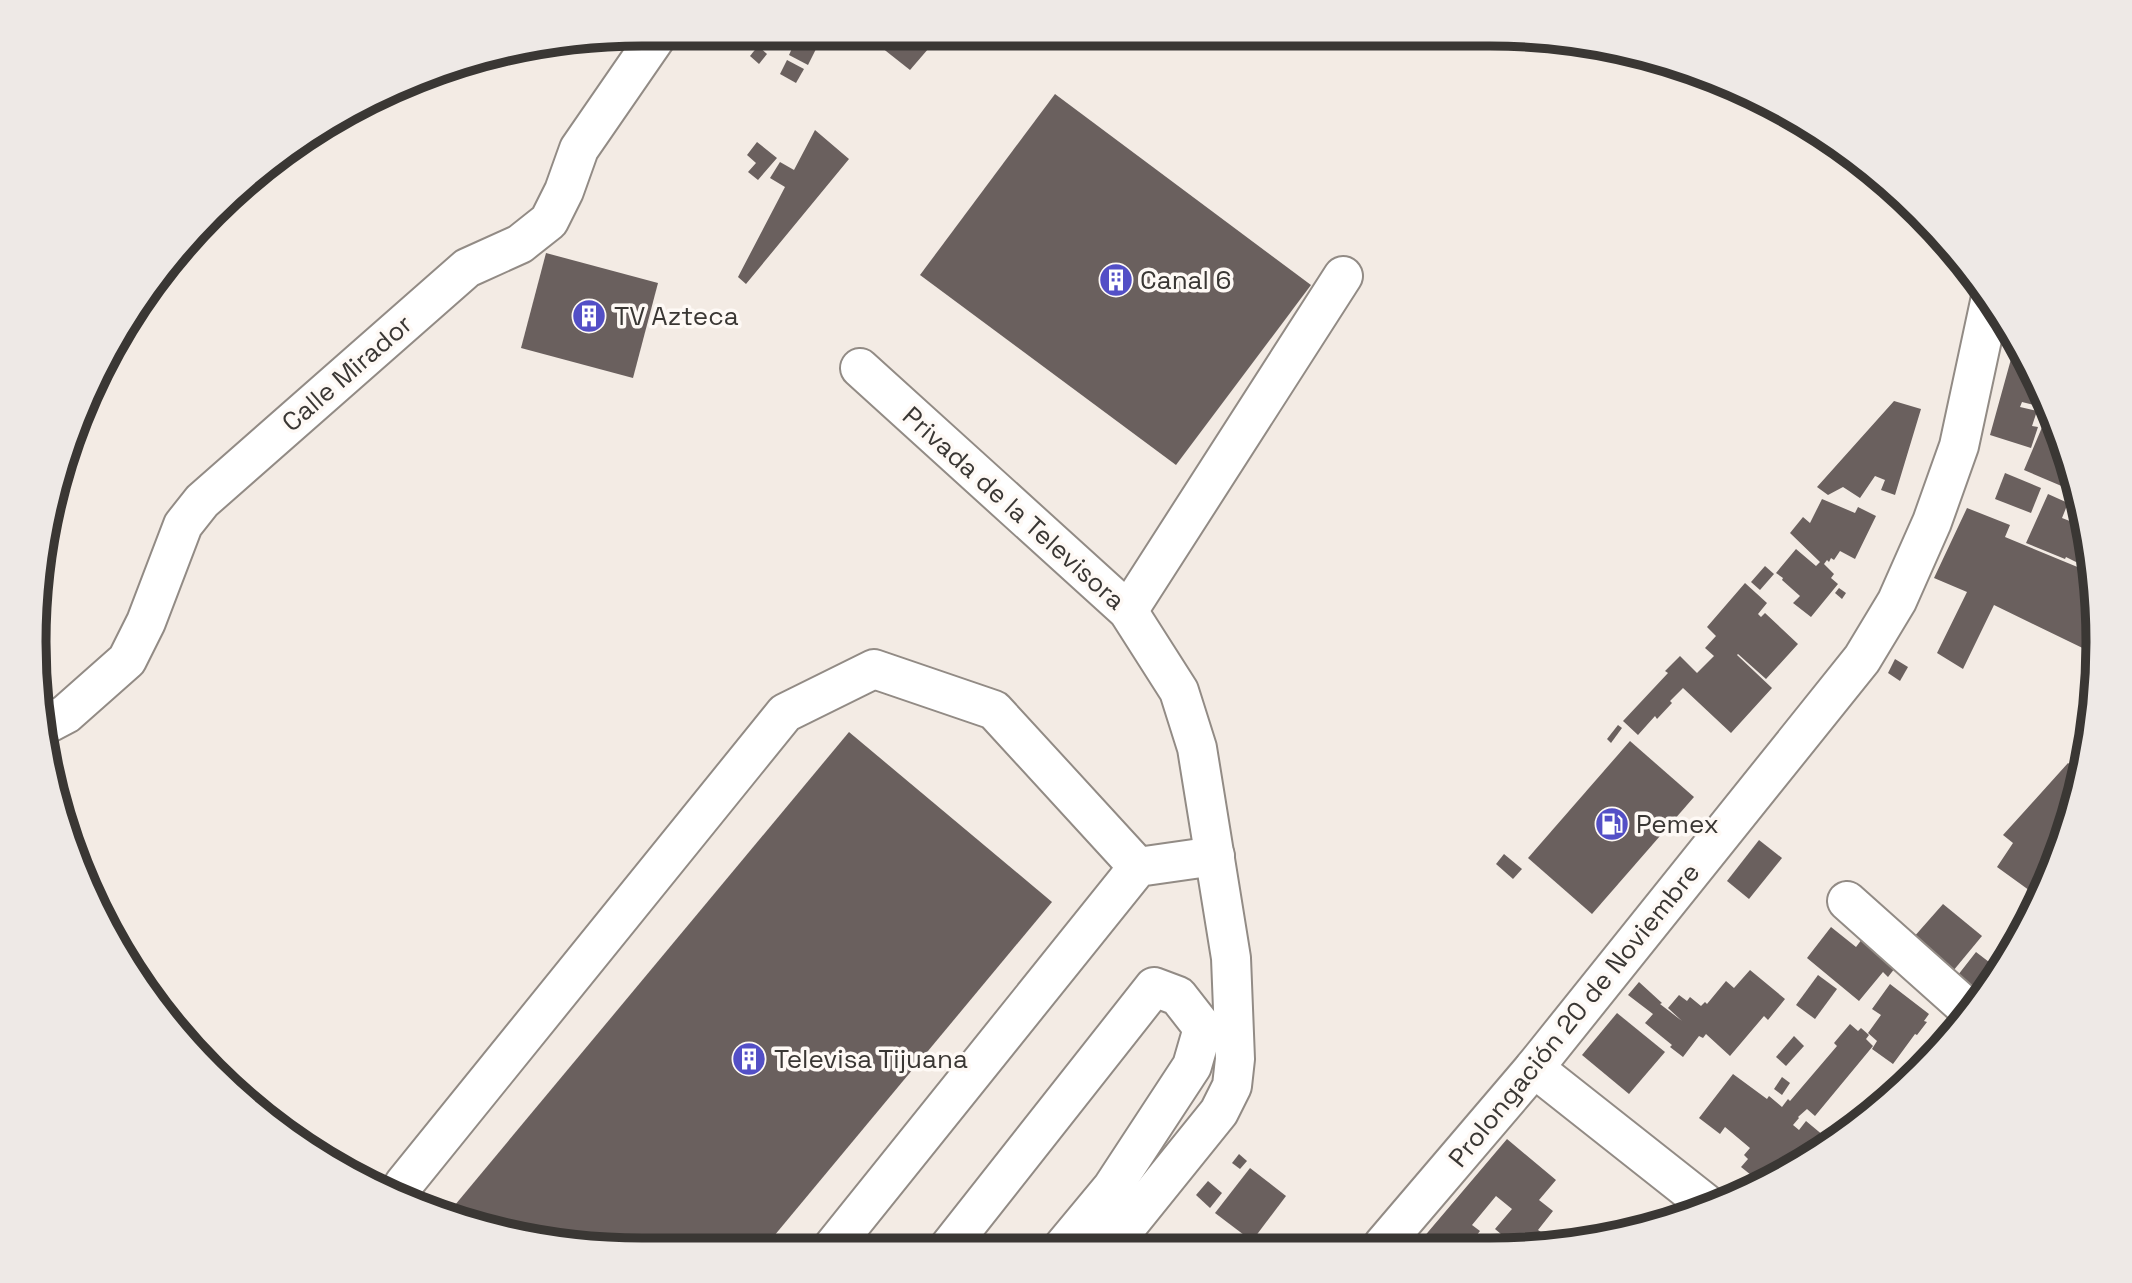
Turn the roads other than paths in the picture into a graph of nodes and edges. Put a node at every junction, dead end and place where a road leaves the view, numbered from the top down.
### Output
1 (650, 46) edge
2 (1343, 276) dead end
3 (1988, 313) edge
4 (860, 368) dead end
5 (1128, 611) junction
6 (51, 722) edge
7 (1215, 856) junction
8 (1138, 867) junction
9 (1847, 901) dead end
10 (1963, 1004) edge
11 (1534, 1068) junction
12 (404, 1184) dead end
13 (1700, 1199) edge
14 (845, 1238) edge
15 (956, 1238) edge
16 (1070, 1238) edge
17 (1117, 1238) edge
18 (1389, 1238) edge

1 - 6 street, Calle Mirador
2 - 5 street
3 - 11 street, Prolongación 20 de Noviembre
4 - 5 street, Privada de la Televisora
5 - 7 street, Privada de la Televisora
7 - 8 street
7 - 17 street, Privada de la Televisora
8 - 12 street
8 - 14 street
9 - 10 street
11 - 13 street
11 - 18 street, Prolongación 20 de Noviembre
15 - 16 street

